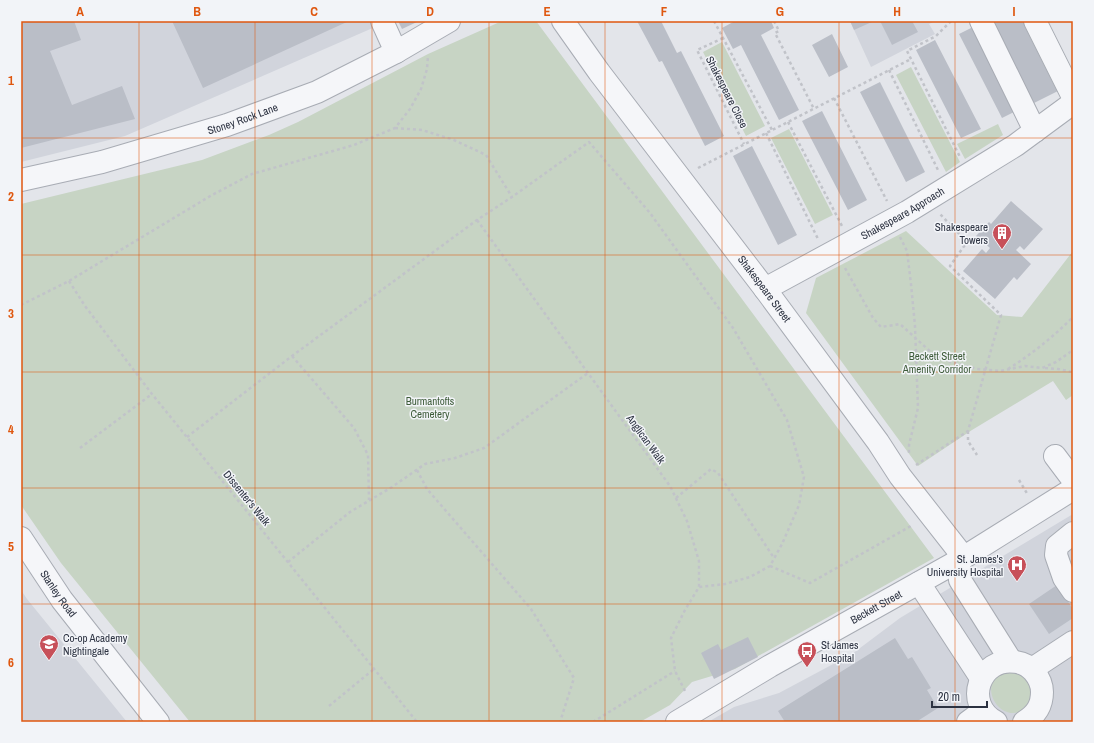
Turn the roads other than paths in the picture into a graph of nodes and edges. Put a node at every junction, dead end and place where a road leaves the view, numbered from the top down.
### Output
1 (382, 21) edge
2 (563, 21) edge
3 (981, 21) edge
4 (1035, 21) edge
5 (442, 23) edge
6 (396, 52) junction
7 (1073, 97) edge
8 (1073, 103) edge
9 (1035, 131) junction
10 (21, 180) edge
11 (765, 289) junction
12 (1055, 456) dead end
13 (1073, 480) edge
14 (1073, 489) edge
15 (1073, 533) edge
16 (21, 538) edge
17 (958, 561) junction
18 (919, 583) junction
19 (1073, 591) edge
20 (1073, 642) edge
21 (1011, 661) junction
22 (1032, 670) junction
23 (981, 678) junction
24 (983, 718) edge
25 (1036, 718) edge
26 (158, 722) edge
27 (677, 722) edge

1 - 6 street
2 - 11 street, Shakespeare Street
3 - 9 street
4 - 7 street
5 - 6 street, Stoney Rock Lane
6 - 10 street, Stoney Rock Lane
8 - 9 street, Shakespeare Approach
9 - 11 street, Shakespeare Approach
11 - 17 street, Shakespeare Street
12 - 13 street
14 - 17 street, Beckett Street
15 - 19 street
16 - 26 street, Stanley Road
17 - 18 street, Beckett Street
17 - 21 street, Shakespeare Street
18 - 23 street
18 - 27 street, Beckett Street
20 - 22 street
21 - 22 street
21 - 23 street
22 - 25 street
23 - 24 street

